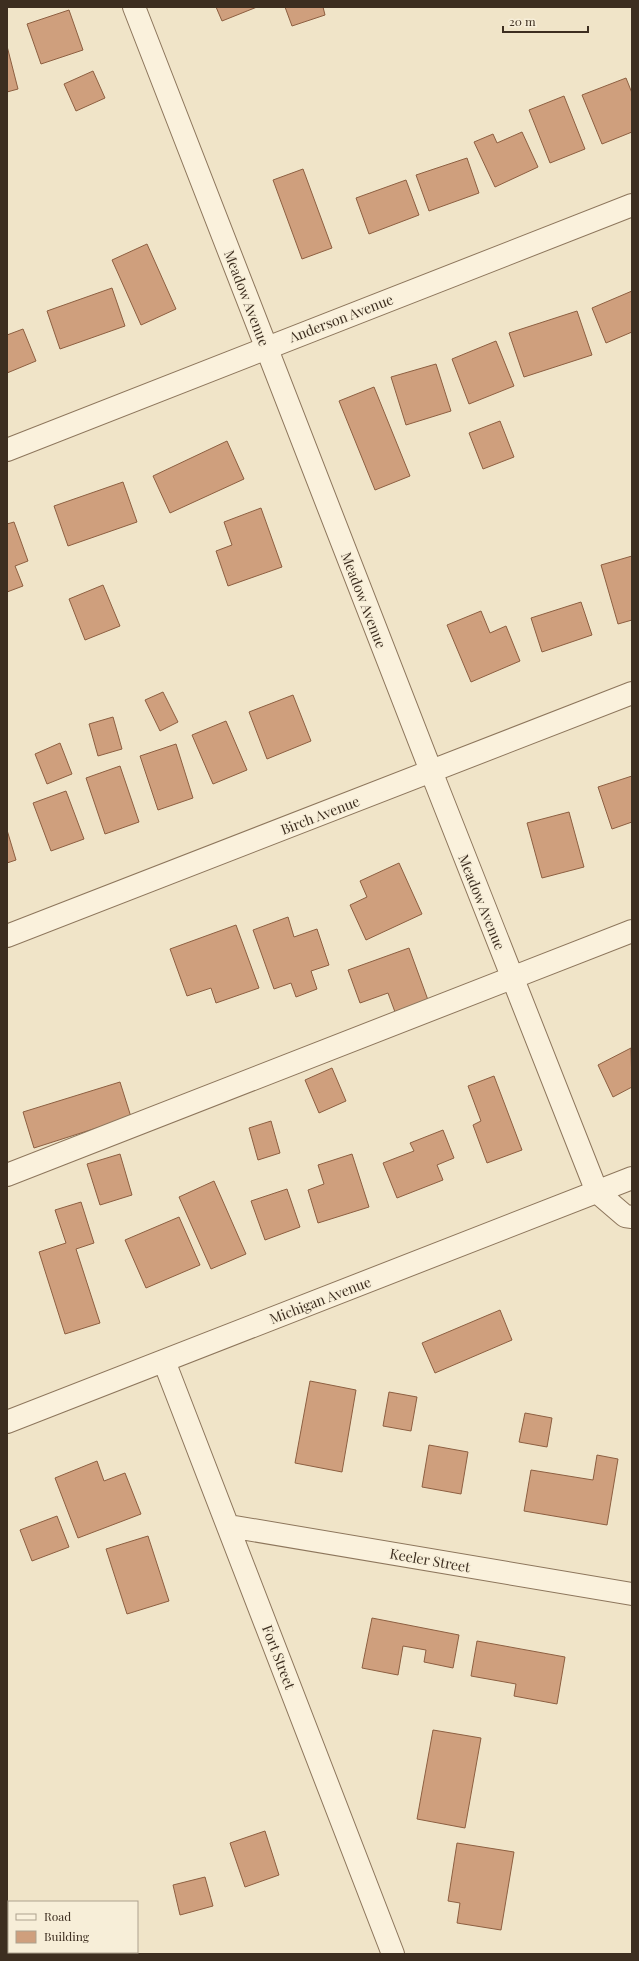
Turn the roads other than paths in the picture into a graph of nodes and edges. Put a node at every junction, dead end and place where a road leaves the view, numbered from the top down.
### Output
1 (134, 7) edge
2 (632, 205) edge
3 (266, 347) junction
4 (7, 450) edge
5 (632, 693) edge
6 (431, 771) junction
7 (632, 931) edge
8 (7, 936) edge
9 (512, 978) junction
10 (7, 1175) edge
11 (632, 1178) edge
12 (597, 1192) junction
13 (632, 1217) edge
14 (164, 1361) junction
15 (7, 1422) edge
16 (229, 1526) junction
17 (632, 1594) edge
18 (393, 1954) edge

1 - 3 street, Meadow Avenue
2 - 3 street, Anderson Avenue
3 - 4 street, Anderson Avenue
3 - 6 street, Meadow Avenue
5 - 6 street, Birch Avenue
6 - 8 street, Birch Avenue
6 - 9 street, Meadow Avenue
7 - 9 street
9 - 10 street
9 - 12 street, Meadow Avenue
11 - 12 street, Michigan Avenue
12 - 13 street
12 - 14 street, Michigan Avenue
14 - 15 street, Michigan Avenue
14 - 16 street, Fort Street
16 - 17 street, Keeler Street
16 - 18 street, Fort Street

